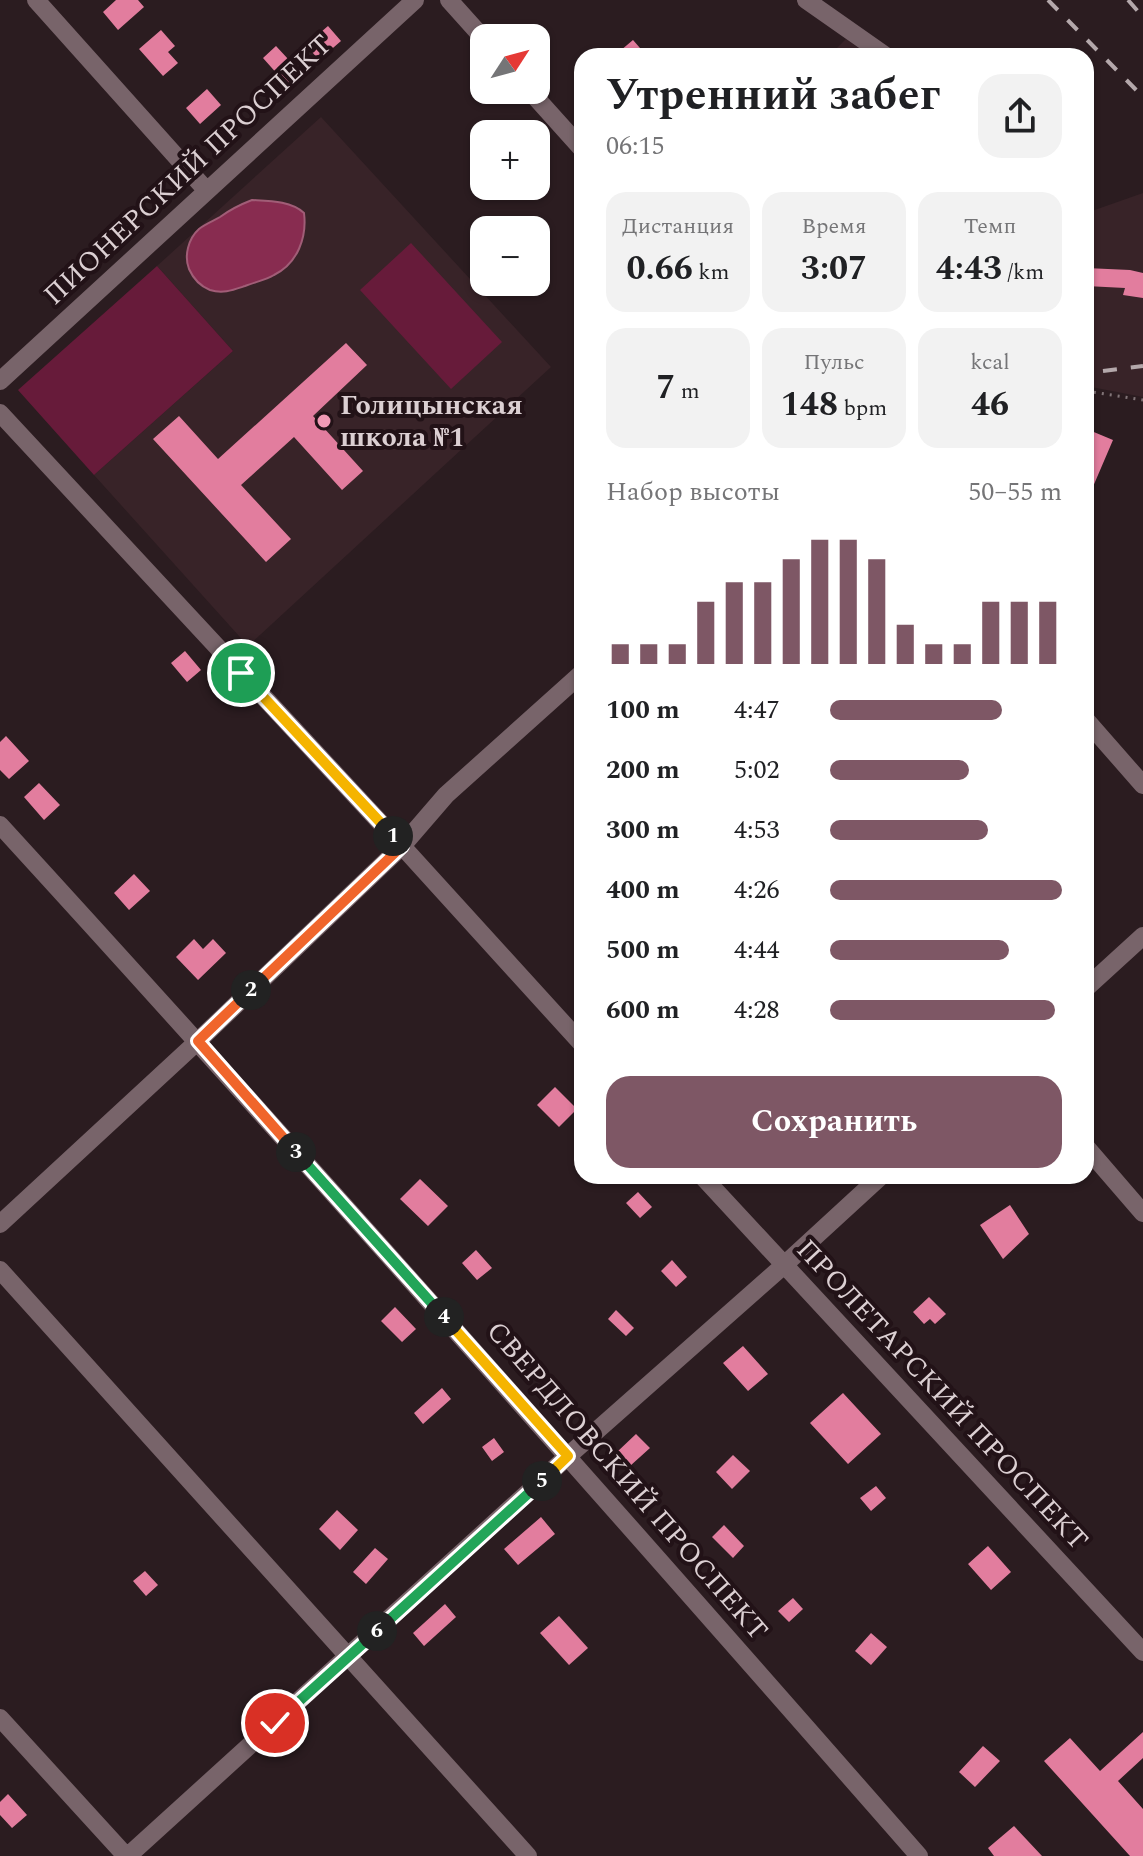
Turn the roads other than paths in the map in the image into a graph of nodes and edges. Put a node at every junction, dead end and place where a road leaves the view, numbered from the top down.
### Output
1 (36, 0) edge
2 (415, 0) edge
3 (449, 0) edge
4 (806, 0) edge
5 (471, 24) edge
6 (875, 48) edge
7 (542, 104) edge
8 (574, 140) edge
9 (207, 191) junction
10 (0, 381) edge
11 (0, 413) edge
12 (574, 680) edge
13 (1094, 729) edge
14 (1143, 785) edge
15 (0, 825) edge
16 (402, 846) junction
17 (1143, 936) edge
18 (1094, 981) edge
19 (574, 1035) edge
20 (198, 1041) junction
21 (1094, 1156) edge
22 (709, 1184) edge
23 (872, 1184) edge
24 (1143, 1213) edge
25 (0, 1224) edge
26 (783, 1266) junction
27 (0, 1270) edge
28 (568, 1456) junction
29 (1143, 1652) edge
30 (349, 1657) junction
31 (0, 1718) edge
32 (127, 1856) edge
33 (528, 1856) edge
34 (919, 1856) edge

1 - 9 street
2 - 9 street, ПИОНЕРСКИЙ ПРОСПЕКТ
3 - 5 street
4 - 6 street
7 - 8 street
9 - 10 street, ПИОНЕРСКИЙ ПРОСПЕКТ
11 - 16 street
12 - 16 street
13 - 14 street
15 - 20 street, СВЕРДЛОВСКИЙ ПРОСПЕКТ
16 - 19 street
16 - 20 street
17 - 18 street
20 - 25 street
20 - 28 street, СВЕРДЛОВСКИЙ ПРОСПЕКТ
21 - 24 street
22 - 26 street, ПРОЛЕТАРСКИЙ ПРОСПЕКТ
23 - 26 street
26 - 28 street
26 - 29 street, ПРОЛЕТАРСКИЙ ПРОСПЕКТ
27 - 30 street
28 - 30 street
28 - 34 street, СВЕРДЛОВСКИЙ ПРОСПЕКТ
30 - 32 street
30 - 33 street
31 - 32 street

